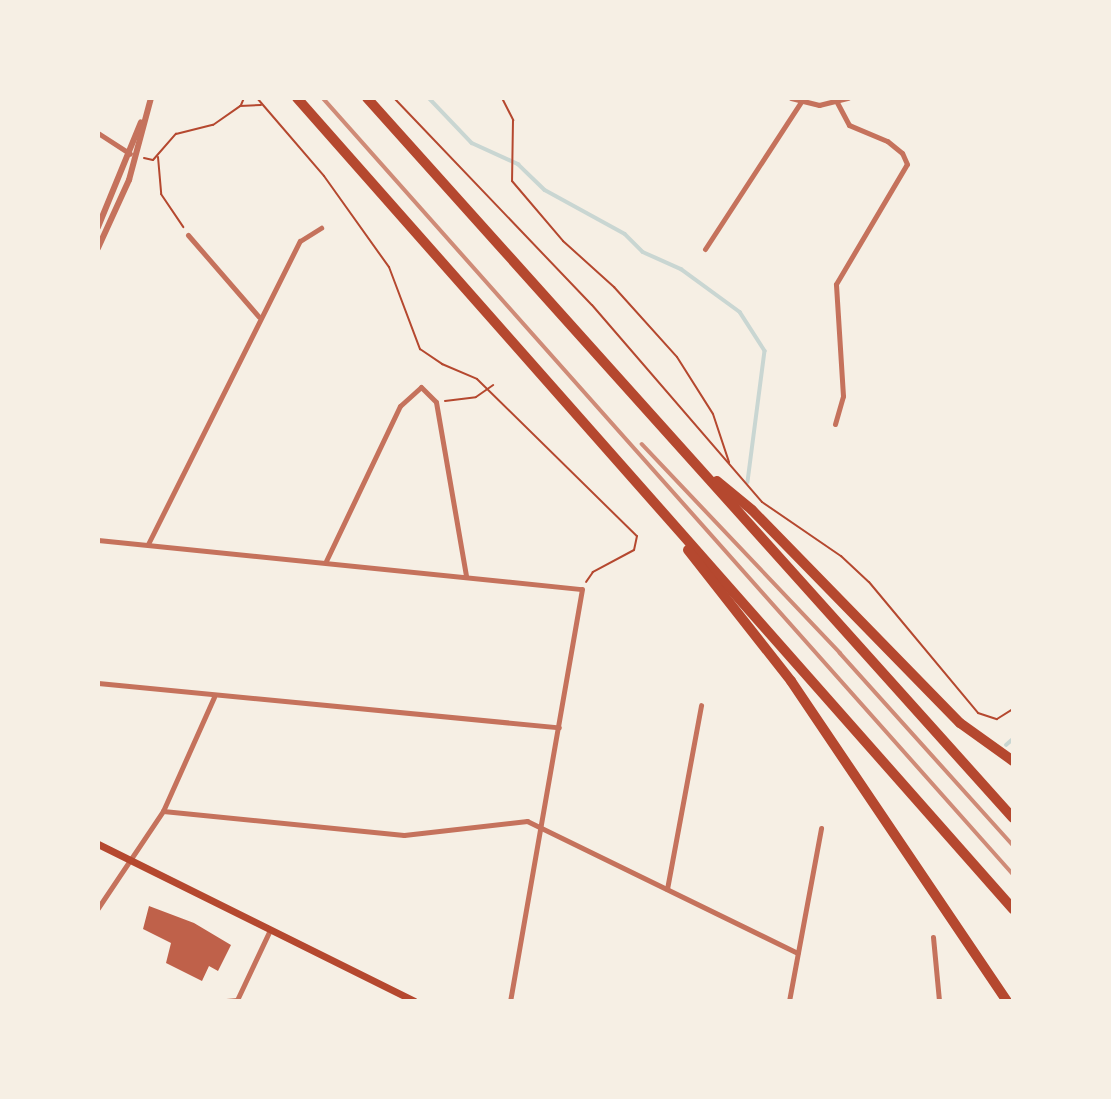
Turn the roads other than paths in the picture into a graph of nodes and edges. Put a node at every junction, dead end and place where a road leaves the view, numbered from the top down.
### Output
1 (297, 98) edge
2 (367, 98) edge
3 (791, 98) edge
4 (848, 98) edge
5 (151, 99) edge
6 (802, 102) junction
7 (837, 102) junction
8 (98, 133) edge
9 (129, 154) junction
10 (137, 156) junction
11 (98, 227) edge
12 (321, 228) dead end
13 (188, 235) road end
14 (98, 248) edge
15 (705, 249) dead end
16 (259, 317) junction
17 (835, 424) dead end
18 (688, 457) junction
19 (669, 520) junction
20 (98, 540) edge
21 (148, 544) junction
22 (326, 561) junction
23 (466, 575) junction
24 (98, 683) edge
25 (214, 697) junction
26 (701, 705) dead end
27 (559, 727) junction
28 (1013, 761) edge
29 (163, 811) junction
30 (1013, 818) edge
31 (543, 828) junction
32 (821, 828) dead end
33 (98, 844) edge
34 (130, 860) junction
35 (667, 889) junction
36 (98, 908) edge
37 (1013, 909) edge
38 (270, 930) junction
39 (933, 937) dead end
40 (798, 953) junction
41 (226, 1001) edge
42 (237, 1001) edge
43 (414, 1001) edge
44 (510, 1001) edge
45 (789, 1001) edge
46 (939, 1001) edge
47 (1007, 1001) edge

1 - 19 highway
2 - 18 highway
3 - 6 street
4 - 7 street
5 - 9 street
5 - 10 street
6 - 7 street
6 - 15 street
7 - 17 street
8 - 9 street
9 - 10 street
9 - 11 street
10 - 14 street
12 - 16 street
13 - 16 street
16 - 21 street
18 - 28 highway
18 - 30 highway
19 - 37 highway
19 - 47 highway
20 - 21 street
21 - 22 street
22 - 23 street
22 - 23 street
23 - 27 street
24 - 25 street
25 - 27 street
25 - 29 street
26 - 35 street
27 - 31 street
29 - 31 street
29 - 34 street
31 - 35 street
31 - 44 street
32 - 40 street
33 - 34 main road
34 - 36 street
34 - 38 main road
35 - 40 street
38 - 42 street
38 - 43 main road
39 - 46 street
40 - 45 street
41 - 42 street

